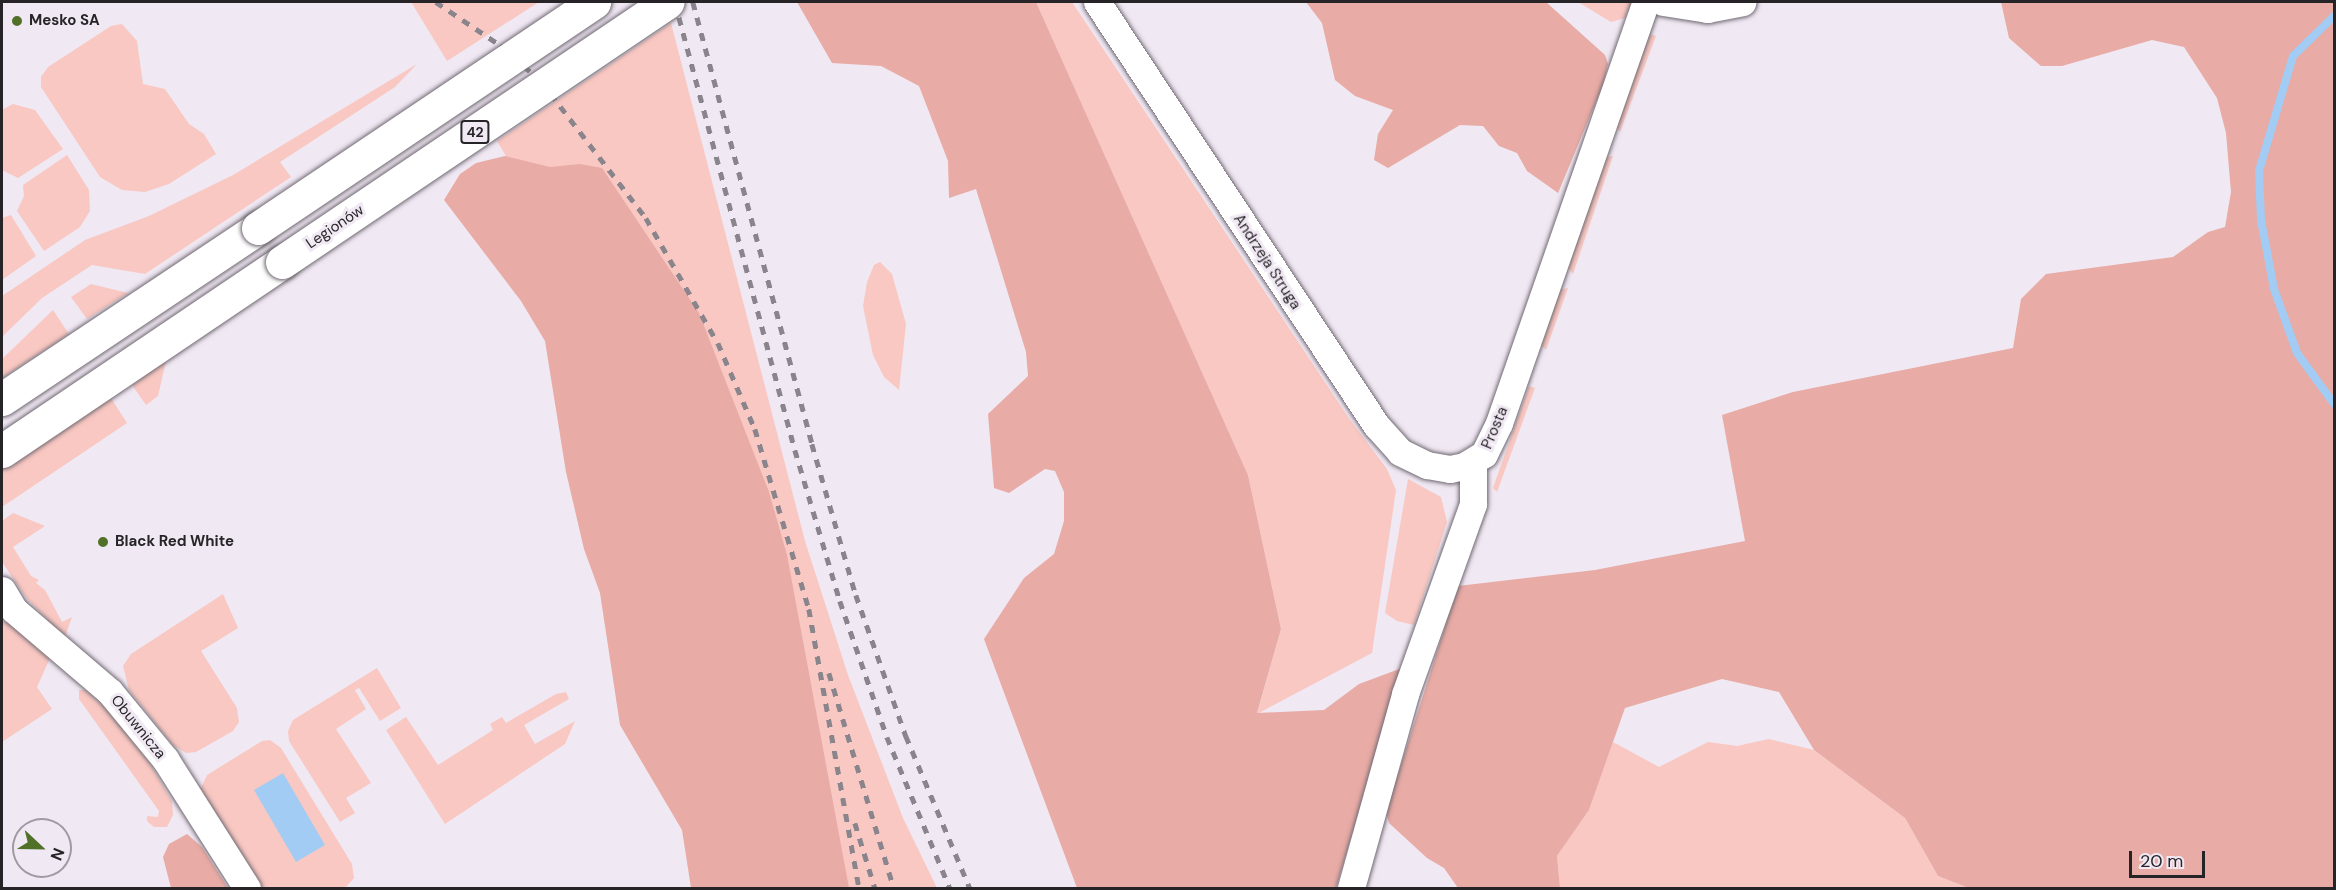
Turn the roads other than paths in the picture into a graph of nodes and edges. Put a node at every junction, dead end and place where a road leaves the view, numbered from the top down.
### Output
1 (594, 2) edge
2 (668, 2) edge
3 (1097, 2) edge
4 (1646, 2) edge
5 (1663, 2) edge
6 (1742, 2) edge
7 (2, 399) edge
8 (2, 451) edge
9 (1473, 462) junction
10 (2, 590) edge
11 (247, 888) edge
12 (1351, 888) edge

1 - 7 main road, bridge
2 - 8 main road, Legionów / 42, bridge
3 - 9 street, Andrzeja Struga
4 - 9 street, Prosta
5 - 6 street
9 - 12 street, Prosta
10 - 11 street, Obuwnicza

